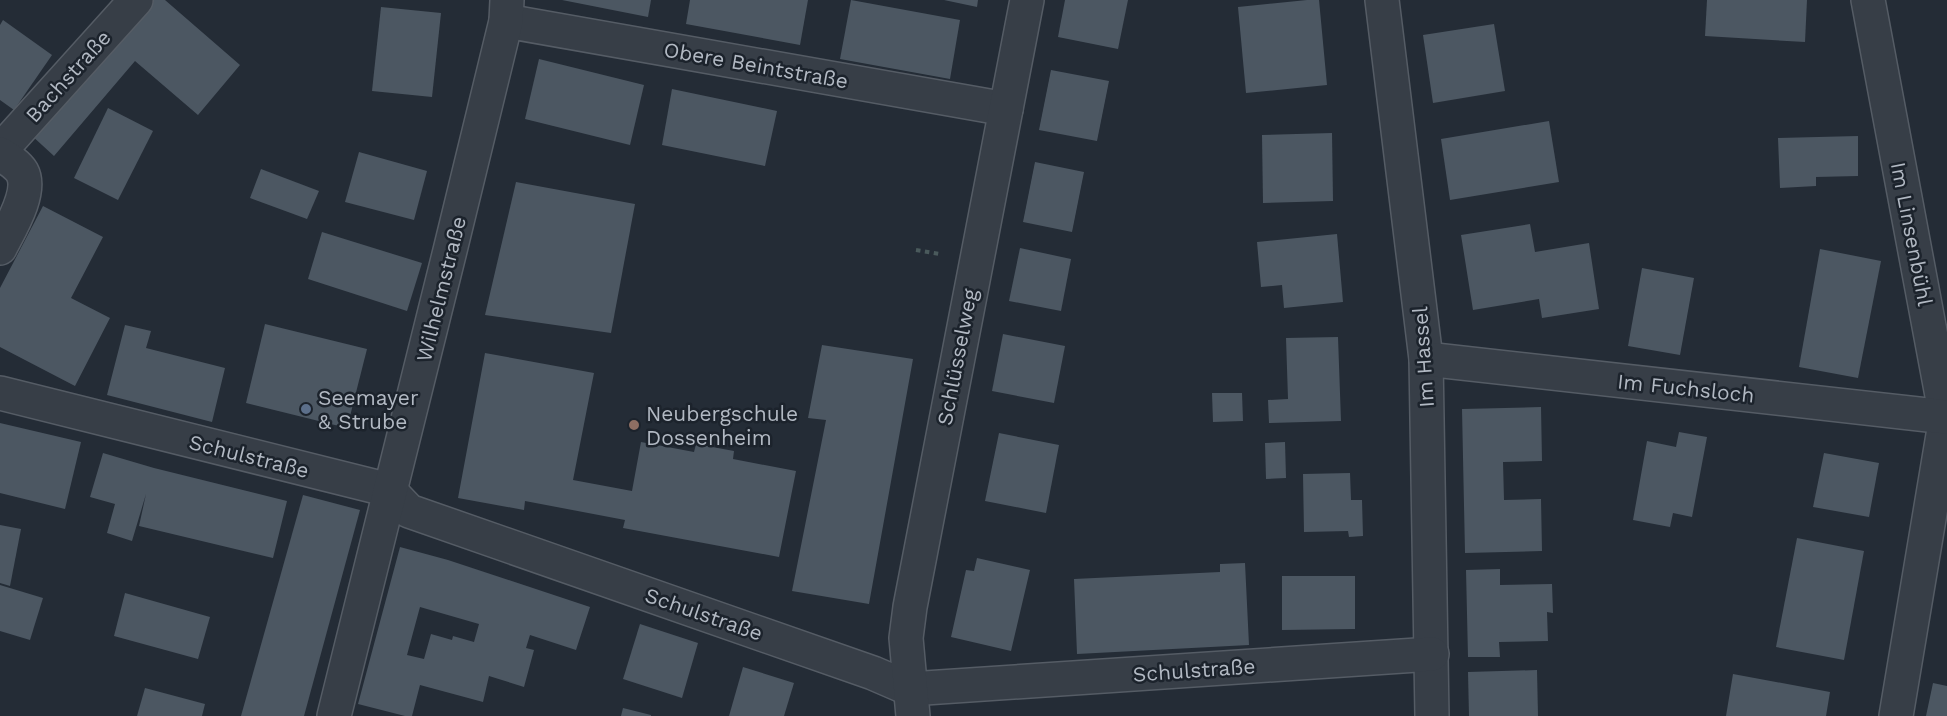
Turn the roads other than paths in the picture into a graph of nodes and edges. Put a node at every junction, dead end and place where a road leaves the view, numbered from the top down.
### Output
1 (135, 0) edge
2 (1027, 0) edge
3 (1382, 0) edge
4 (1868, 0) edge
5 (506, 10) edge
6 (1006, 109) junction
7 (0, 152) edge
8 (0, 248) edge
9 (1426, 359) junction
10 (0, 393) edge
11 (1946, 417) edge
12 (389, 490) junction
13 (1432, 654) junction
14 (911, 702) edge
15 (334, 716) edge
16 (1432, 716) edge
17 (1896, 716) edge

1 - 7 street, Bachstraße
2 - 6 street, Schlüsselweg
3 - 9 street, Im Hassel
4 - 11 street, Im Linsenbühl
5 - 6 street, Obere Beintstraße
5 - 12 street, Wilhelmstraße
6 - 14 street, Schlüsselweg
7 - 8 street
9 - 11 street, Im Fuchsloch
9 - 13 street, Im Hassel
10 - 12 street, Schulstraße
11 - 17 street, Im Linsenbühl
12 - 14 street, Schulstraße
12 - 15 street, Wilhelmstraße
13 - 14 street, Schulstraße
13 - 16 street, Im Hassel

